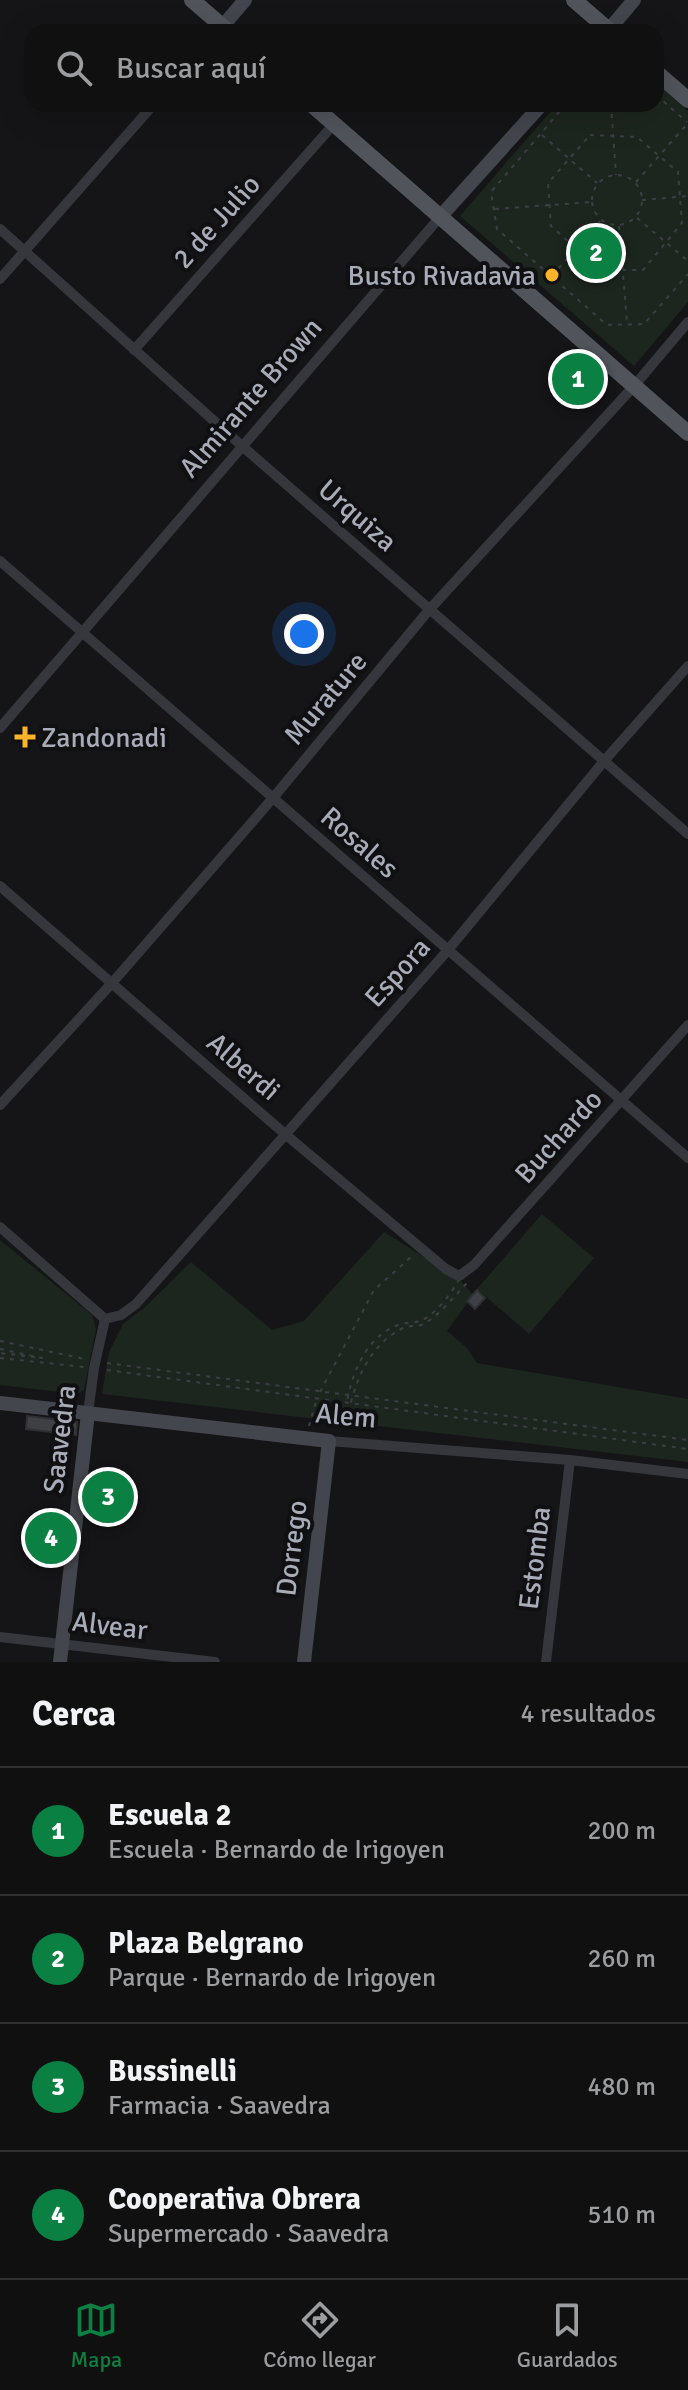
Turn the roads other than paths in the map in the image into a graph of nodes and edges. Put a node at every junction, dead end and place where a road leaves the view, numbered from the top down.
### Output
1 (192, 0) edge
2 (245, 0) edge
3 (574, 0) edge
4 (634, 0) edge
5 (217, 24) edge
6 (227, 24) edge
7 (601, 24) edge
8 (615, 24) edge
9 (664, 79) edge
10 (688, 100) edge
11 (147, 112) edge
12 (320, 112) edge
13 (535, 112) edge
14 (334, 124) junction
15 (440, 217) junction
16 (0, 229) edge
17 (24, 250) junction
18 (0, 279) edge
19 (688, 322) edge
20 (134, 350) junction
21 (634, 386) junction
22 (688, 433) edge
23 (242, 446) junction
24 (0, 561) edge
25 (429, 610) junction
26 (82, 632) junction
27 (688, 666) edge
28 (0, 728) edge
29 (604, 761) junction
30 (273, 798) junction
31 (688, 834) edge
32 (0, 886) edge
33 (448, 950) junction
34 (112, 983) junction
35 (688, 1025) edge
36 (622, 1101) junction
37 (0, 1105) edge
38 (285, 1134) junction
39 (688, 1158) edge
40 (0, 1227) edge
41 (461, 1276) joint
42 (105, 1319) junction
43 (0, 1403) edge
44 (88, 1413) junction
45 (329, 1441) junction
46 (570, 1460) junction
47 (688, 1474) edge
48 (0, 1637) edge
49 (62, 1643) junction
50 (60, 1662) edge
51 (215, 1662) edge
52 (304, 1662) edge
53 (546, 1662) edge

1 - 5 main road
2 - 6 main road
3 - 7 main road
4 - 8 main road
9 - 10 main road
11 - 17 street
12 - 14 main road
13 - 15 main road, Almirante Brown
14 - 15 main road
14 - 20 street, 2 de Julio
15 - 21 main road
15 - 23 street, Almirante Brown
16 - 17 street, Urquiza
17 - 18 street
17 - 20 street, Urquiza
19 - 21 street, Murature
20 - 23 street, Urquiza
21 - 22 main road
21 - 25 street, Murature
23 - 25 street, Urquiza
23 - 26 street, Almirante Brown
24 - 26 street, Rosales
25 - 29 street, Urquiza
25 - 30 street, Murature
26 - 28 street, Almirante Brown
26 - 30 street, Rosales
27 - 29 street, Espora
29 - 31 street, Urquiza
29 - 33 street, Espora
30 - 33 street, Rosales
30 - 34 street, Murature
32 - 34 street, Alberdi
33 - 36 street, Rosales
33 - 38 street, Espora
34 - 37 street, Murature
34 - 38 street, Alberdi
35 - 36 street, Buchardo
36 - 39 street, Rosales
36 - 41 street, Buchardo
38 - 41 street, Alberdi
38 - 42 street, Espora
40 - 42 street
42 - 44 street, Saavedra
43 - 44 main road, Alem
44 - 45 main road, Alem
44 - 49 main road, Saavedra
45 - 46 street, Alem
45 - 52 main road, Dorrego
46 - 47 street, Alem
46 - 53 street, Estomba
48 - 49 street, Alvear
49 - 50 main road, Saavedra
49 - 51 street, Alvear

